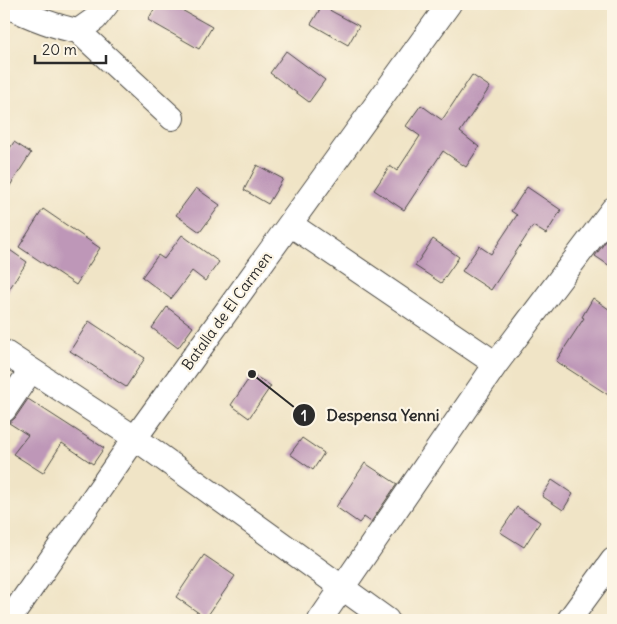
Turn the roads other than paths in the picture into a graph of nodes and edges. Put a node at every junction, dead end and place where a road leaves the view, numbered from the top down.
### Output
1 (4, 4) edge
2 (107, 4) edge
3 (449, 4) edge
4 (78, 31) junction
5 (172, 118) dead end
6 (613, 209) edge
7 (290, 224) junction
8 (4, 352) edge
9 (496, 364) junction
10 (30, 370) junction
11 (4, 410) edge
12 (136, 438) junction
13 (613, 560) edge
14 (341, 588) junction
15 (8, 620) edge
16 (320, 620) edge
17 (387, 620) edge
18 (569, 620) edge

1 - 4 street
2 - 4 street
3 - 7 street, Batalla de El Carmen
4 - 5 street
6 - 9 street
7 - 9 street
7 - 12 street, Batalla de El Carmen
8 - 10 street
9 - 14 street
10 - 11 street
10 - 12 street
12 - 14 street
12 - 15 street, Batalla de El Carmen
13 - 18 street
14 - 16 street
14 - 17 street

